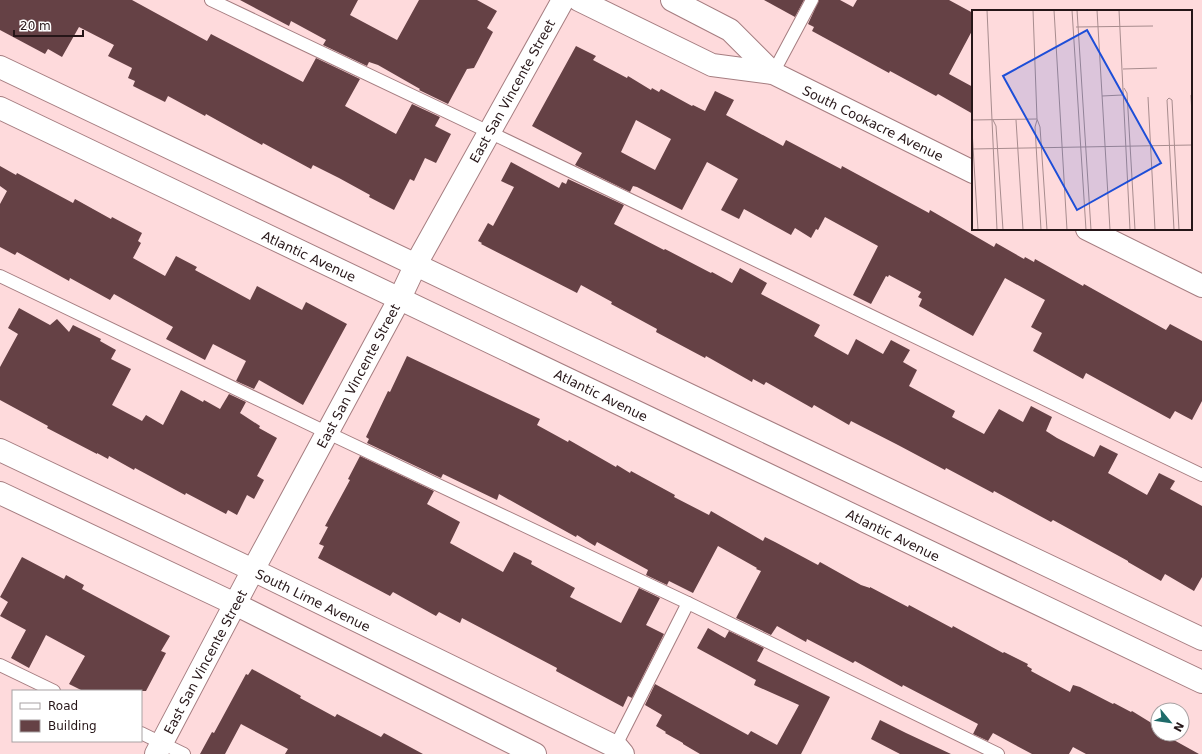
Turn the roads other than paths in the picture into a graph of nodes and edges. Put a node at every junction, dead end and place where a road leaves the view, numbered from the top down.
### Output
1 (212, 0) edge
2 (563, 0) edge
3 (579, 0) edge
4 (672, 0) edge
5 (812, 0) edge
6 (0, 67) edge
7 (773, 73) junction
8 (0, 108) edge
9 (489, 132) junction
10 (972, 172) edge
11 (1089, 230) edge
12 (416, 264) junction
13 (0, 276) edge
14 (1202, 286) edge
15 (400, 298) junction
16 (328, 433) junction
17 (0, 450) edge
18 (1202, 475) edge
19 (0, 493) edge
20 (252, 570) junction
21 (688, 603) junction
22 (235, 604) junction
23 (1202, 640) edge
24 (0, 665) edge
25 (1202, 682) edge
26 (52, 690) edge
27 (142, 734) edge
28 (159, 748) edge
29 (619, 750) edge
30 (184, 754) edge
31 (535, 754) edge
32 (998, 754) edge

1 - 9 lane
2 - 9 street, East San Vincente Street
3 - 7 street, South Cookacre Avenue
4 - 7 street, South Cookacre Avenue
5 - 7 lane
6 - 12 street
7 - 10 street, South Cookacre Avenue
8 - 15 street, Atlantic Avenue
9 - 12 street, East San Vincente Street
9 - 18 lane
11 - 14 street
12 - 15 street, East San Vincente Street
12 - 23 street
13 - 16 lane
15 - 16 street, East San Vincente Street
15 - 25 street, Atlantic Avenue
16 - 20 street, East San Vincente Street
16 - 21 lane
17 - 20 street, South Lime Avenue
19 - 22 street
20 - 22 street, East San Vincente Street
20 - 29 street, South Lime Avenue
21 - 29 lane
21 - 32 lane
22 - 28 street, East San Vincente Street
22 - 31 street
24 - 26 lane
27 - 28 lane
28 - 30 lane

